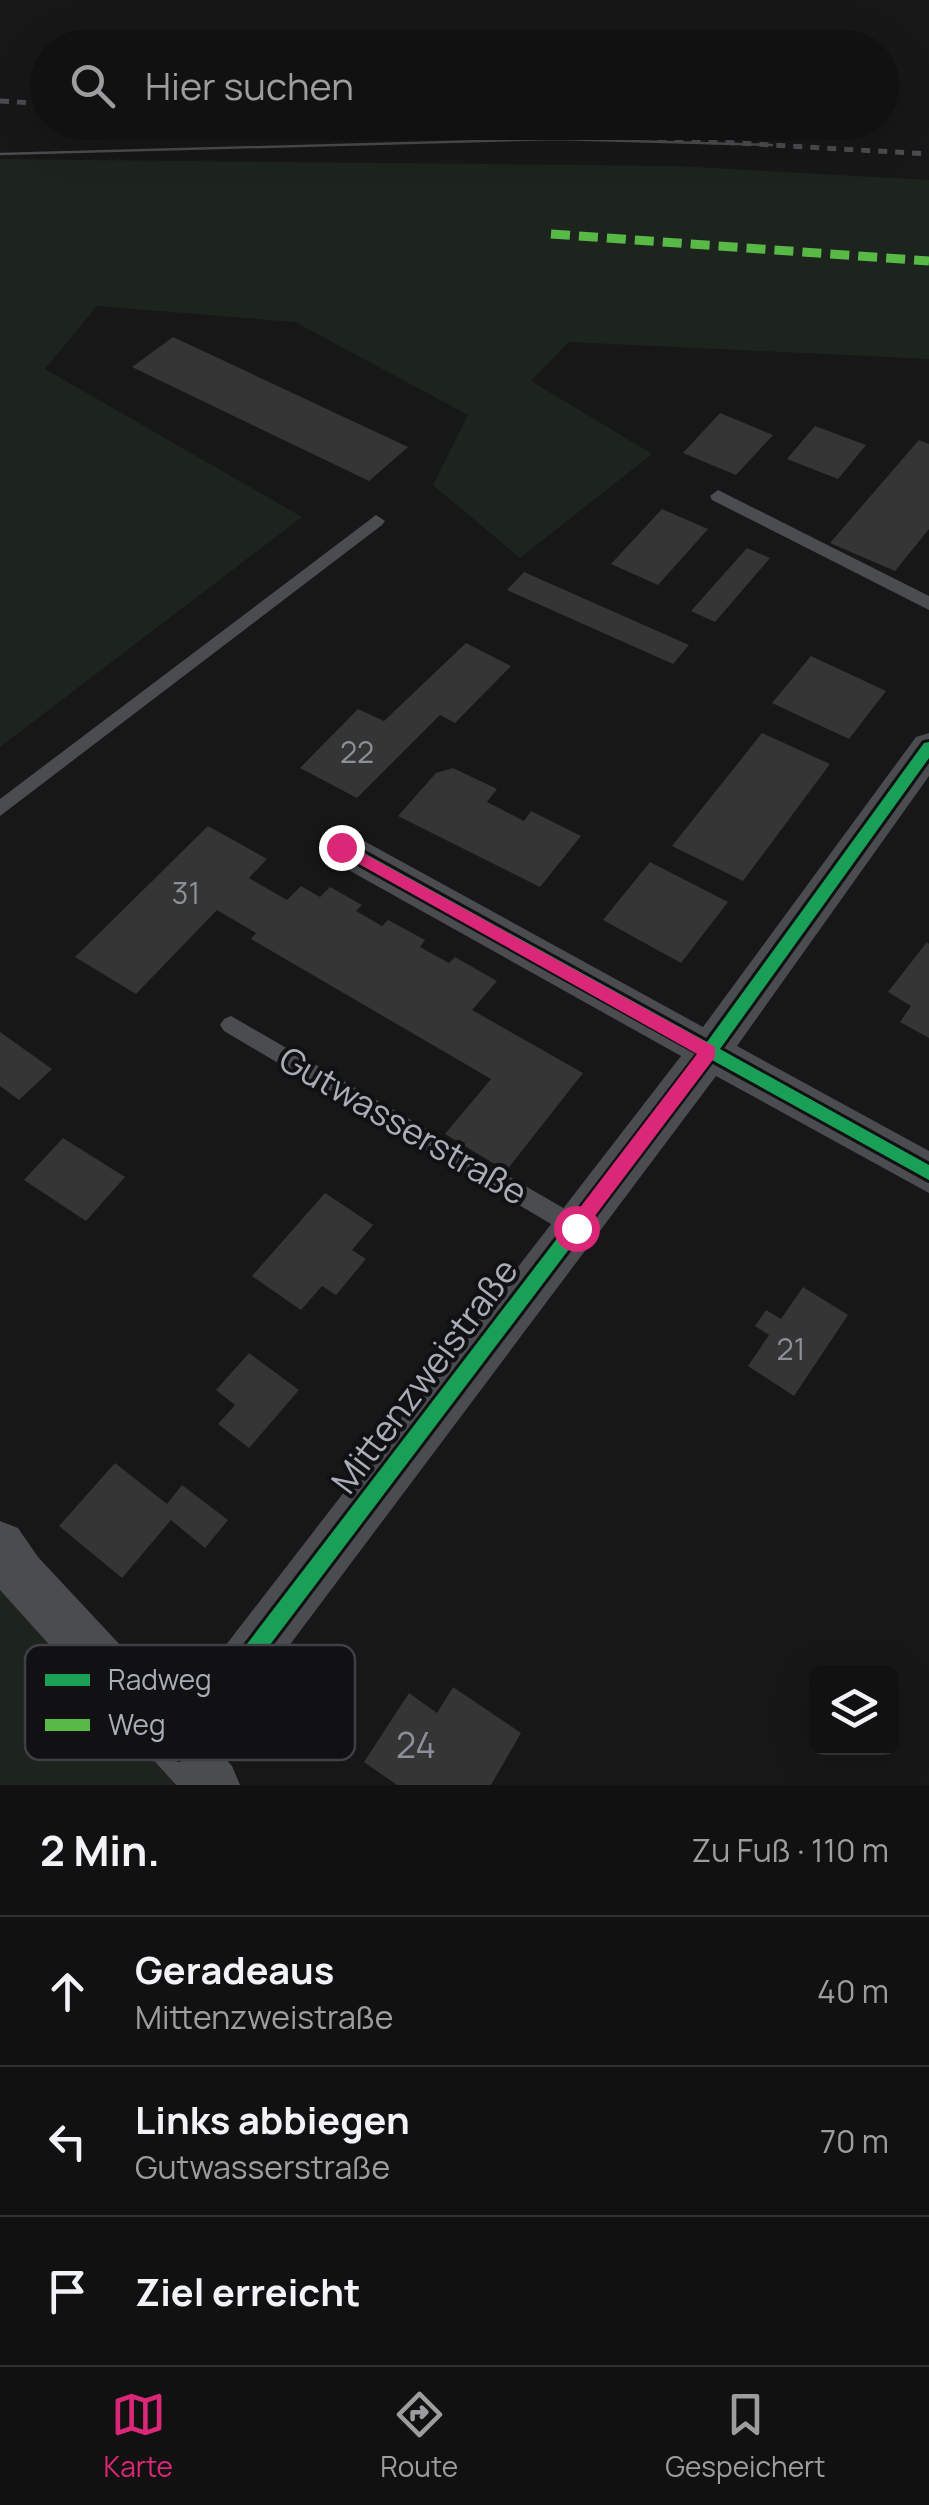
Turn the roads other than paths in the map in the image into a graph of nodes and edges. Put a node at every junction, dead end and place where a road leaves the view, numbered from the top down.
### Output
1 (718, 496) dead end
2 (376, 521) dead end
3 (929, 604) edge
4 (929, 747) edge
5 (0, 808) edge
6 (341, 847) dead end
7 (232, 1026) dead end
8 (709, 1052) junction
9 (929, 1173) edge
10 (576, 1228) junction
11 (0, 1546) edge
12 (84, 1645) edge
13 (282, 1645) edge

1 - 3 lane
2 - 5 lane
4 - 8 street, Mittenzweistraße
6 - 8 street
7 - 10 lane, Gutwasserstraße
8 - 9 street
8 - 10 street, Mittenzweistraße
10 - 13 street, Mittenzweistraße
11 - 12 street

